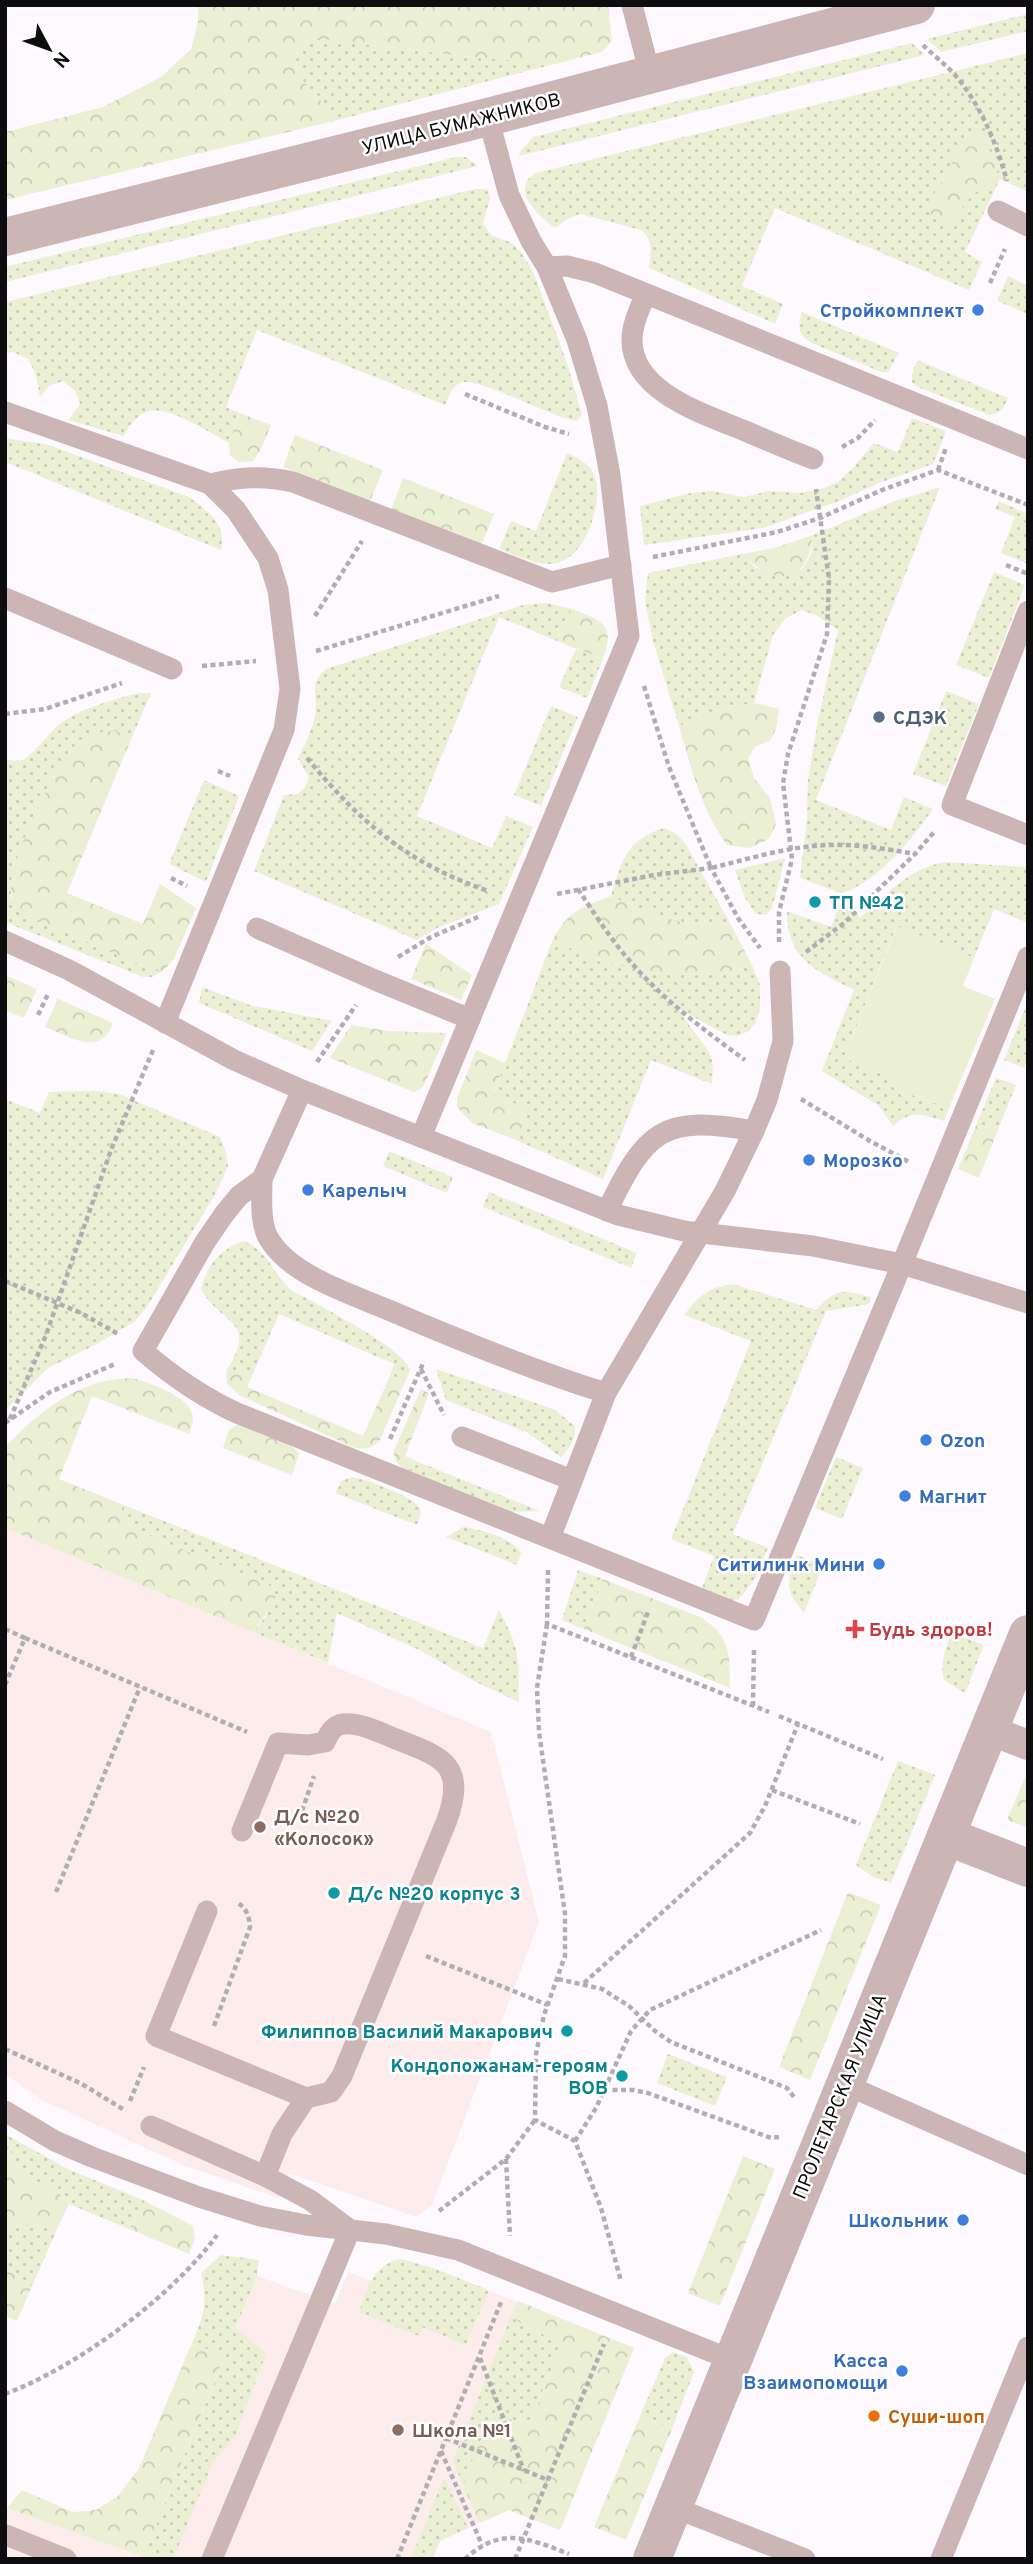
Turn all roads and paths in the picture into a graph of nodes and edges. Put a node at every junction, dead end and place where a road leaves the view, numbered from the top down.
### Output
1 (632, 5) edge
2 (902, 7) edge
3 (942, 63) dead end
4 (650, 74) junction
5 (488, 117) junction
6 (998, 211) dead end
7 (1023, 224) edge
8 (5, 237) edge
9 (547, 267) junction
10 (990, 283) dead end
11 (646, 294) junction
12 (890, 393) junction
13 (465, 394) dead end
14 (5, 412) edge
15 (603, 439) junction
16 (1028, 449) edge
17 (813, 459) junction
18 (210, 484) junction
19 (1028, 505) edge
20 (376, 514) junction
21 (820, 518) junction
22 (621, 565) junction
23 (1006, 565) dead end
24 (1028, 574) edge
25 (552, 582) junction
26 (5, 598) edge
27 (1028, 611) edge
28 (629, 636) junction
29 (288, 659) junction
30 (172, 669) dead end
31 (284, 730) junction
32 (952, 805) junction
33 (1028, 835) edge
34 (792, 850) junction
35 (915, 854) junction
36 (519, 902) junction
37 (257, 928) dead end
38 (5, 941) edge
39 (1028, 957) edge
40 (780, 971) junction
41 (470, 1019) junction
42 (164, 1023) junction
43 (302, 1090) junction
44 (754, 1131) junction
45 (421, 1138) junction
46 (262, 1180) junction
47 (607, 1211) junction
48 (700, 1233) junction
49 (902, 1264) junction
50 (5, 1281) edge
51 (58, 1303) junction
52 (1028, 1303) edge
53 (437, 1331) junction
54 (143, 1351) junction
55 (122, 1361) dead end
56 (421, 1369) junction
57 (606, 1393) junction
58 (8, 1421) edge
59 (462, 1437) joint
60 (377, 1469) junction
61 (572, 1480) junction
62 (550, 1538) junction
63 (660, 1583) junction
64 (754, 1620) junction
65 (547, 1624) junction
66 (5, 1629) edge
67 (1028, 1634) edge
68 (25, 1638) junction
69 (631, 1657) junction
70 (5, 1685) edge
71 (140, 1687) junction
72 (753, 1706) junction
73 (769, 1712) dead end
74 (779, 1716) dead end
75 (798, 1724) junction
76 (989, 1730) junction
77 (278, 1743) junction
78 (1028, 1745) edge
79 (883, 1759) dead end
80 (772, 1790) junction
81 (860, 1824) dead end
82 (242, 1831) dead end
83 (946, 1836) junction
84 (1028, 1868) edge
85 (56, 1892) dead end
86 (207, 1910) joint
87 (821, 1930) dead end
88 (397, 1944) junction
89 (558, 1979) junction
90 (584, 1983) junction
91 (548, 2006) junction
92 (641, 2017) junction
93 (156, 2036) junction
94 (5, 2049) edge
95 (203, 2056) junction
96 (844, 2084) junction
97 (604, 2090) junction
98 (306, 2098) junction
99 (794, 2105) dead end
100 (5, 2111) edge
101 (126, 2111) junction
102 (535, 2120) junction
103 (151, 2126) joint
104 (785, 2128) dead end
105 (575, 2141) junction
106 (506, 2160) junction
107 (1028, 2165) edge
108 (265, 2176) junction
109 (236, 2209) junction
110 (350, 2230) junction
111 (404, 2237) junction
112 (512, 2271) junction
113 (621, 2315) junction
114 (1028, 2347) edge
115 (480, 2357) junction
116 (732, 2360) junction
117 (5, 2394) edge
118 (446, 2438) junction
119 (441, 2451) junction
120 (524, 2471) junction
121 (548, 2480) junction
122 (673, 2507) junction
123 (6, 2535) edge
124 (523, 2538) junction
125 (482, 2545) junction
126 (569, 2554) dead end
127 (66, 2559) edge
128 (212, 2559) edge
129 (397, 2559) edge
130 (465, 2559) edge
131 (515, 2559) edge
132 (652, 2559) edge
133 (804, 2559) edge
134 (942, 2559) edge

1 - 4 lane
2 - 4 street, УЛИЦА БУМАЖНИКОВ
3 - 7 path
4 - 5 street, УЛИЦА БУМАЖНИКОВ
5 - 8 street, УЛИЦА БУМАЖНИКОВ
5 - 9 lane
6 - 7 lane
7 - 10 path
9 - 11 lane
9 - 15 lane
11 - 12 lane
11 - 17 lane
12 - 16 lane
12 - 17 path
13 - 15 path
14 - 18 lane
15 - 22 lane
17 - 21 path
18 - 20 lane
18 - 29 lane
19 - 21 path
20 - 25 lane
20 - 29 path
21 - 22 path
21 - 34 path
22 - 25 lane
22 - 28 lane
23 - 24 path
25 - 29 path
26 - 30 lane
27 - 32 lane
28 - 34 path
28 - 36 lane
29 - 31 lane
31 - 36 path
31 - 42 lane
32 - 33 lane
32 - 35 path
34 - 35 path
34 - 40 path
35 - 40 path
36 - 41 lane
37 - 41 lane
38 - 42 lane
39 - 49 lane
40 - 44 lane
41 - 45 lane
42 - 43 lane
42 - 51 path
43 - 45 lane
43 - 46 lane
44 - 47 lane
44 - 48 lane
45 - 47 lane
46 - 53 lane
46 - 54 lane
47 - 48 lane
48 - 49 lane
48 - 57 lane
49 - 52 lane
49 - 64 lane
50 - 51 path
51 - 54 path
51 - 58 path
53 - 56 path
53 - 57 lane
54 - 60 lane
55 - 58 path
56 - 59 path
56 - 60 path
57 - 61 lane
59 - 61 lane
60 - 62 lane
61 - 62 lane
62 - 63 lane
62 - 65 path
63 - 64 lane
63 - 69 path
64 - 72 path
65 - 69 path
65 - 89 path
66 - 68 path
67 - 76 street, ПРОЛЕТАРСКАЯ УЛИЦА
68 - 70 path
68 - 71 path
69 - 72 path
71 - 77 path
71 - 85 path
72 - 73 path
74 - 75 path
75 - 79 path
75 - 80 path
76 - 78 street
76 - 83 street, ПРОЛЕТАРСКАЯ УЛИЦА
77 - 82 lane
77 - 88 lane
80 - 81 path
80 - 90 path
83 - 84 street
83 - 96 street, ПРОЛЕТАРСКАЯ УЛИЦА
86 - 93 lane
86 - 95 path
87 - 92 path
88 - 91 path
88 - 98 lane
89 - 90 path
89 - 91 path
90 - 92 path
91 - 102 path
92 - 97 path
92 - 99 path
93 - 95 lane
93 - 101 path
94 - 101 path
95 - 98 lane
96 - 107 lane
96 - 116 street, ПРОЛЕТАРСКАЯ УЛИЦА
97 - 104 path
97 - 105 path
98 - 108 lane
100 - 109 lane
101 - 103 path
102 - 105 path
102 - 106 path
103 - 108 lane
105 - 113 path
106 - 111 path
106 - 112 path
108 - 110 lane
109 - 110 lane
109 - 117 path
110 - 111 lane
110 - 128 lane
111 - 112 lane
112 - 113 lane
112 - 115 path
113 - 116 lane
113 - 121 path
114 - 134 lane
115 - 118 path
115 - 120 path
116 - 122 street, ПРОЛЕТАРСКАЯ УЛИЦА
118 - 119 path
118 - 120 path
119 - 125 path
119 - 129 path
120 - 121 path
121 - 124 path
122 - 132 street, ПРОЛЕТАРСКАЯ УЛИЦА
122 - 133 lane
123 - 127 lane
124 - 125 path
124 - 126 path
124 - 131 path
125 - 130 path

